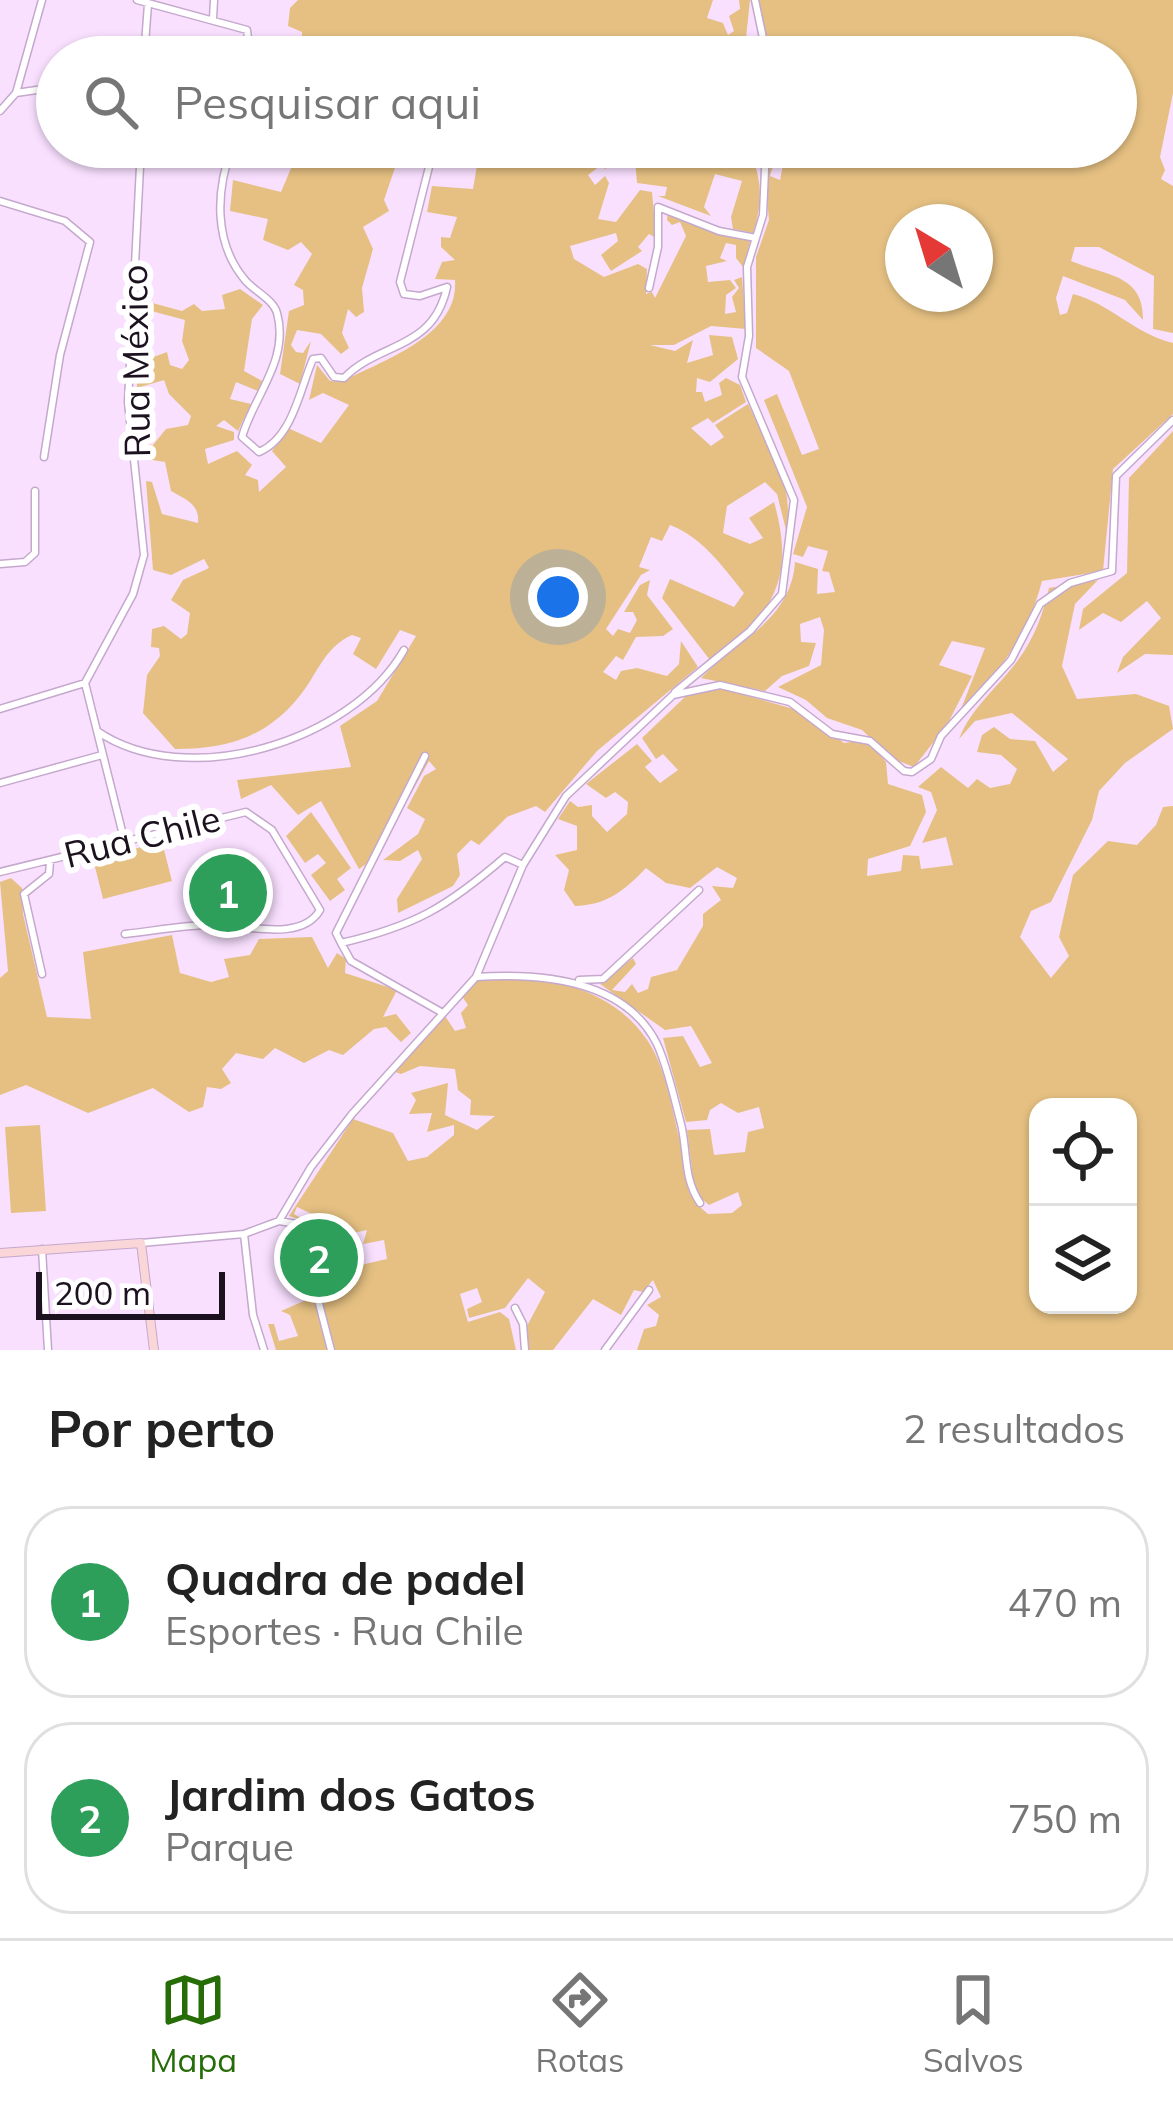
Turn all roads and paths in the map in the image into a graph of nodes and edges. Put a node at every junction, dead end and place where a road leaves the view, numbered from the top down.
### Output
1 (42, 0) edge
2 (137, 0) edge
3 (214, 0) edge
4 (755, 0) edge
5 (148, 4) junction
6 (178, 5) edge
7 (213, 19) junction
8 (146, 36) edge
9 (248, 36) edge
10 (762, 36) edge
11 (36, 90) edge
12 (16, 93) junction
13 (0, 111) edge
14 (140, 168) edge
15 (224, 168) edge
16 (429, 168) edge
17 (764, 168) edge
18 (0, 201) edge
19 (756, 238) junction
20 (649, 288) dead end
21 (1173, 420) edge
22 (44, 457) dead end
23 (34, 491) dead end
24 (0, 564) edge
25 (404, 650) dead end
26 (85, 683) junction
27 (673, 695) junction
28 (0, 709) edge
29 (95, 730) junction
30 (120, 746) junction
31 (101, 752) junction
32 (425, 756) dead end
33 (0, 783) edge
34 (124, 843) junction
35 (50, 860) junction
36 (524, 865) junction
37 (0, 872) edge
38 (699, 890) dead end
39 (125, 934) dead end
40 (341, 943) junction
41 (42, 974) dead end
42 (476, 977) junction
43 (569, 979) junction
44 (441, 1012) junction
45 (700, 1203) dead end
46 (279, 1221) junction
47 (299, 1226) junction
48 (244, 1234) junction
49 (141, 1243) junction
50 (42, 1250) junction
51 (0, 1253) edge
52 (358, 1258) dead end
53 (649, 1290) dead end
54 (515, 1308) dead end
55 (49, 1350) edge
56 (154, 1350) edge
57 (264, 1350) edge
58 (331, 1350) edge
59 (525, 1350) edge
60 (605, 1350) edge

1 - 12 street
2 - 5 street
3 - 7 street
4 - 10 street
5 - 6 street
5 - 8 street
6 - 7 street
7 - 9 street
11 - 12 street
12 - 13 street
14 - 26 street, Rua México
15 - 16 street
17 - 19 street
18 - 22 street
19 - 20 street
19 - 27 street
21 - 27 street
23 - 24 street
25 - 30 street
26 - 28 street
26 - 29 street
27 - 36 street
29 - 30 street
29 - 31 street
30 - 31 street
31 - 33 street
31 - 34 street
32 - 40 street
34 - 35 street, Rua Chile
34 - 39 street, Rua Chile
35 - 37 street, Rua Chile
35 - 41 street
36 - 40 street
36 - 42 street
38 - 43 street
40 - 44 street
42 - 43 street
42 - 44 street
43 - 45 street
44 - 46 street
46 - 47 street
46 - 48 street
47 - 52 street
47 - 58 street
48 - 49 street
48 - 57 street
49 - 50 street
49 - 56 street
50 - 51 street
50 - 55 street
53 - 60 street
54 - 59 street

